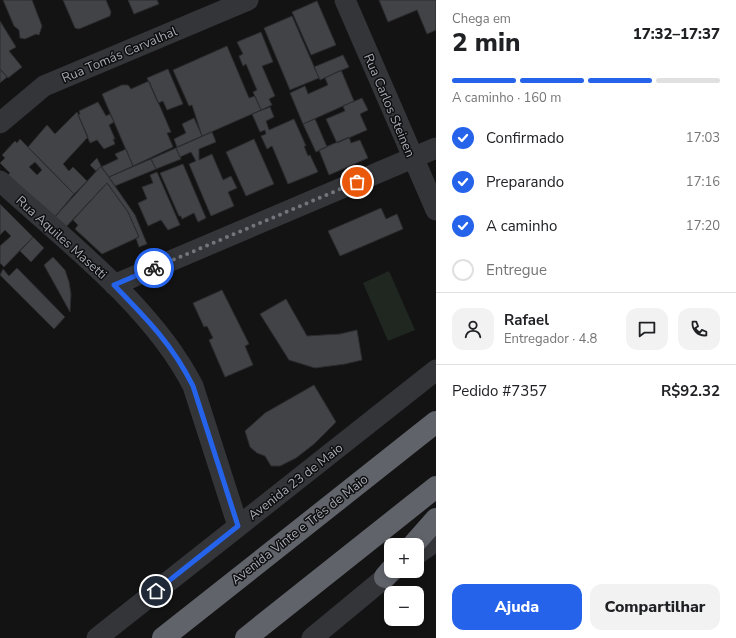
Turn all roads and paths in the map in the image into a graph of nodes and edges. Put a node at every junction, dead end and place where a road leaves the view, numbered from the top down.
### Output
1 (248, 0) edge
2 (345, 0) edge
3 (0, 124) edge
4 (436, 148) edge
5 (413, 158) junction
6 (0, 181) edge
7 (436, 210) edge
8 (114, 285) junction
9 (436, 370) edge
10 (436, 422) edge
11 (436, 487) edge
12 (436, 519) edge
13 (238, 526) junction
14 (419, 538) edge
15 (436, 541) edge
16 (424, 549) edge
17 (384, 578) edge
18 (97, 638) edge
19 (163, 638) edge
20 (246, 638) edge
21 (312, 638) edge

1 - 3 street, Rua Tomás Carvalhal
2 - 5 street, Rua Carlos Steinen
4 - 5 street
5 - 7 street, Rua Carlos Steinen
5 - 8 street
6 - 8 street, Rua Aquiles Masetti
8 - 13 street, Rua Aquiles Masetti
9 - 13 street, Avenida 23 de Maio
10 - 19 highway, Avenida Vinte e Três de Maio
11 - 20 highway
12 - 14 highway
13 - 18 street, Avenida 23 de Maio
15 - 16 street
17 - 21 street

